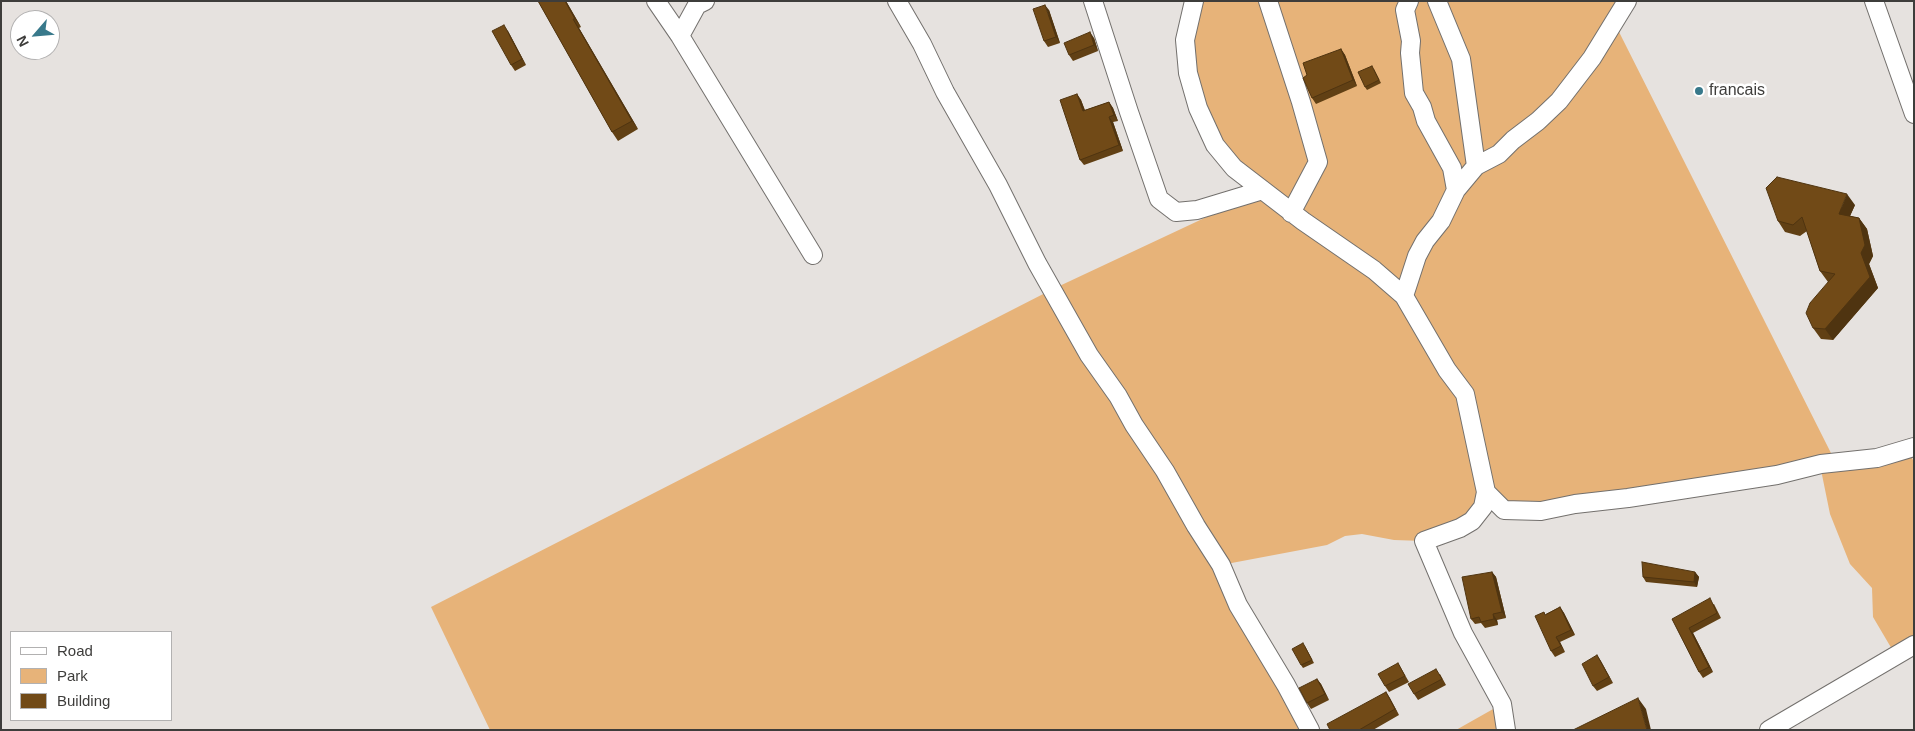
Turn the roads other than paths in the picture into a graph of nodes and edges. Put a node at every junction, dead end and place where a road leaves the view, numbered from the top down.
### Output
1 (656, 1) edge
2 (704, 1) edge
3 (897, 1) edge
4 (1093, 1) edge
5 (1194, 1) edge
6 (1268, 1) edge
7 (1409, 1) edge
8 (1437, 1) edge
9 (1627, 1) edge
10 (1874, 1) edge
11 (680, 36) junction
12 (1914, 114) edge
13 (1476, 166) junction
14 (1262, 190) junction
15 (1456, 190) junction
16 (1292, 213) junction
17 (813, 255) dead end
18 (1404, 296) junction
19 (1914, 447) edge
20 (1486, 492) junction
21 (1914, 645) edge
22 (1310, 730) edge
23 (1506, 730) edge
24 (1769, 730) edge

1 - 11 street
2 - 11 street
3 - 22 street
4 - 14 street
5 - 14 street
6 - 16 street
7 - 15 street
8 - 13 street
9 - 13 street
10 - 12 street
11 - 17 street
13 - 15 street
14 - 16 street
15 - 18 street
16 - 18 street
18 - 20 street
19 - 20 street
20 - 23 street
21 - 24 street

